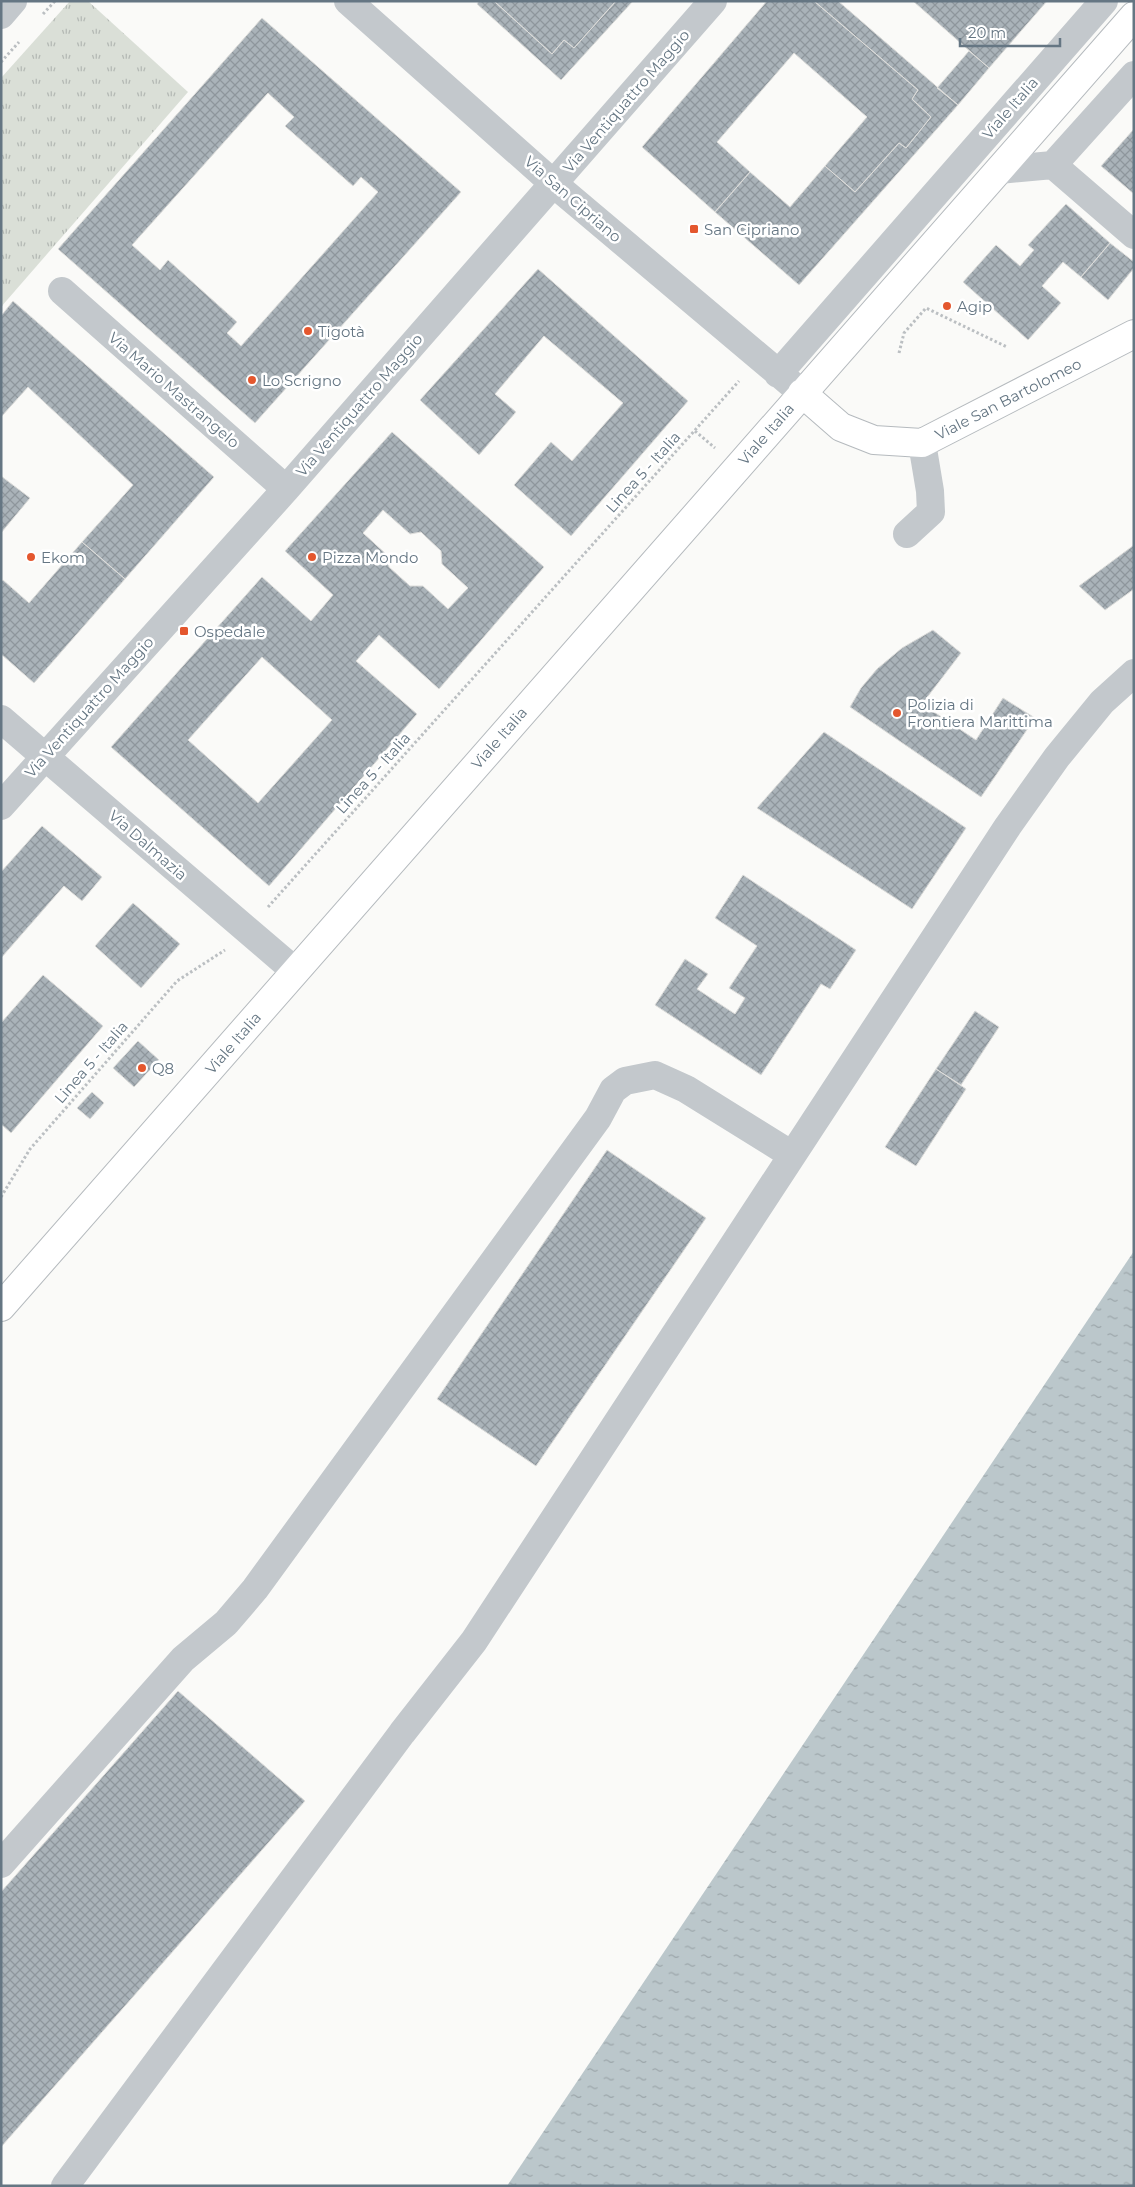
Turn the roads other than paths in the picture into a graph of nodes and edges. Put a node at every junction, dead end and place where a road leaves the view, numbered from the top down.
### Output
1 (13, 1) edge
2 (348, 1) edge
3 (714, 1) edge
4 (1104, 1) edge
5 (1, 15) edge
6 (1134, 16) edge
7 (1134, 75) edge
8 (1053, 165) junction
9 (999, 170) junction
10 (554, 184) junction
11 (1134, 235) edge
12 (62, 291) dead end
13 (1134, 334) edge
14 (769, 366) junction
15 (802, 393) junction
16 (922, 443) junction
17 (286, 489) junction
18 (907, 534) dead end
19 (1134, 673) edge
20 (1, 719) edge
21 (45, 756) junction
22 (1, 806) edge
23 (295, 971) junction
24 (792, 1155) junction
25 (1, 1307) edge
26 (1, 1864) edge
27 (66, 2186) edge

1 - 5 street
2 - 10 street, Via San Cipriano
3 - 10 street, Via Ventiquattro Maggio
4 - 14 street, Viale Italia
6 - 9 main road, Viale Italia
7 - 8 street
8 - 9 street
8 - 11 street
9 - 15 main road, Viale Italia
10 - 14 street, Via San Cipriano
10 - 17 street, Via Ventiquattro Maggio
12 - 17 street, Via Mario Mastrangelo
13 - 16 main road, Viale San Bartolomeo
14 - 15 street, Via San Cipriano
15 - 16 main road, Viale San Bartolomeo
15 - 23 main road, Viale Italia
16 - 18 street
17 - 21 street, Via Ventiquattro Maggio
19 - 24 street
20 - 21 street, Via Dalmazia
21 - 22 street, Via Ventiquattro Maggio
21 - 23 street, Via Dalmazia
23 - 25 main road, Viale Italia
24 - 26 street
24 - 27 street

